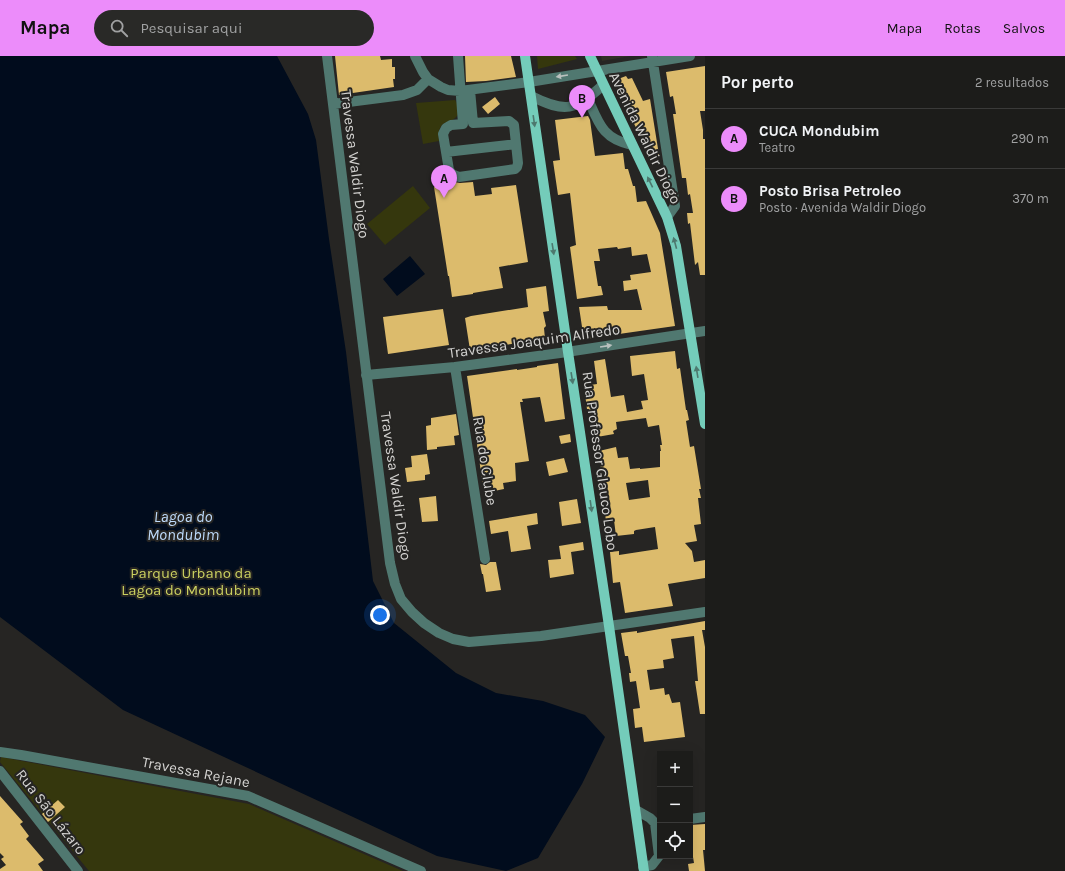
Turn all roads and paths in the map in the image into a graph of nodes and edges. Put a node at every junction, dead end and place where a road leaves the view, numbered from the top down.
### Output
1 (327, 56) edge
2 (416, 56) edge
3 (458, 56) edge
4 (525, 56) edge
5 (590, 56) edge
6 (690, 56) edge
7 (652, 59) edge
8 (596, 71) junction
9 (428, 79) junction
10 (529, 82) junction
11 (603, 85) junction
12 (465, 90) junction
13 (531, 96) junction
14 (588, 99) junction
15 (333, 104) junction
16 (516, 144) junction
17 (632, 145) junction
18 (446, 152) junction
19 (667, 217) junction
20 (705, 331) edge
21 (690, 333) junction
22 (568, 352) junction
23 (455, 367) junction
24 (366, 375) junction
25 (705, 424) edge
26 (485, 559) dead end
27 (705, 612) edge
28 (609, 626) junction
29 (0, 752) edge
30 (0, 771) edge
31 (636, 810) junction
32 (705, 817) edge
33 (693, 819) edge
34 (657, 822) edge
35 (658, 823) edge
36 (643, 869) edge
37 (78, 871) edge
38 (421, 871) edge

1 - 15 street, Travessa Waldir Diogo
2 - 9 street
3 - 12 street
4 - 10 main road, Rua Professor Glauco Lobo
5 - 8 main road
6 - 7 street
7 - 8 street
7 - 19 street, Avenida Waldir Diogo
8 -> 10 street
8 - 11 main road, Avenida Waldir Diogo
9 - 12 street
9 - 15 street
10 - 12 street
10 - 13 main road, Rua Professor Glauco Lobo
11 - 14 street
11 - 17 main road, Avenida Waldir Diogo
12 - 16 street
12 - 18 street
13 - 14 street
13 -> 22 main road, Rua Professor Glauco Lobo
14 - 17 street
15 - 24 street, Travessa Waldir Diogo
16 - 18 street
16 - 18 street
19 -> 17 main road, Avenida Waldir Diogo
21 -> 19 main road, Avenida Waldir Diogo
20 - 21 street, Travessa Joaquim Alfredo
22 -> 21 street, Travessa Joaquim Alfredo
25 -> 21 main road, Avenida Waldir Diogo
22 - 23 street, Travessa Joaquim Alfredo
22 -> 28 main road, Rua Professor Glauco Lobo
23 - 24 street, Travessa Joaquim Alfredo
23 - 26 street, Rua do Clube
24 - 28 street, Travessa Waldir Diogo
27 - 28 street, Travessa Waldir Diogo
28 - 31 main road, Rua Professor Glauco Lobo
29 - 38 street, Travessa Rejane
30 - 37 street, Rua São Lázaro
31 - 34 street
31 - 36 main road, Rua Professor Glauco Lobo
32 - 33 street
35 - 36 street

